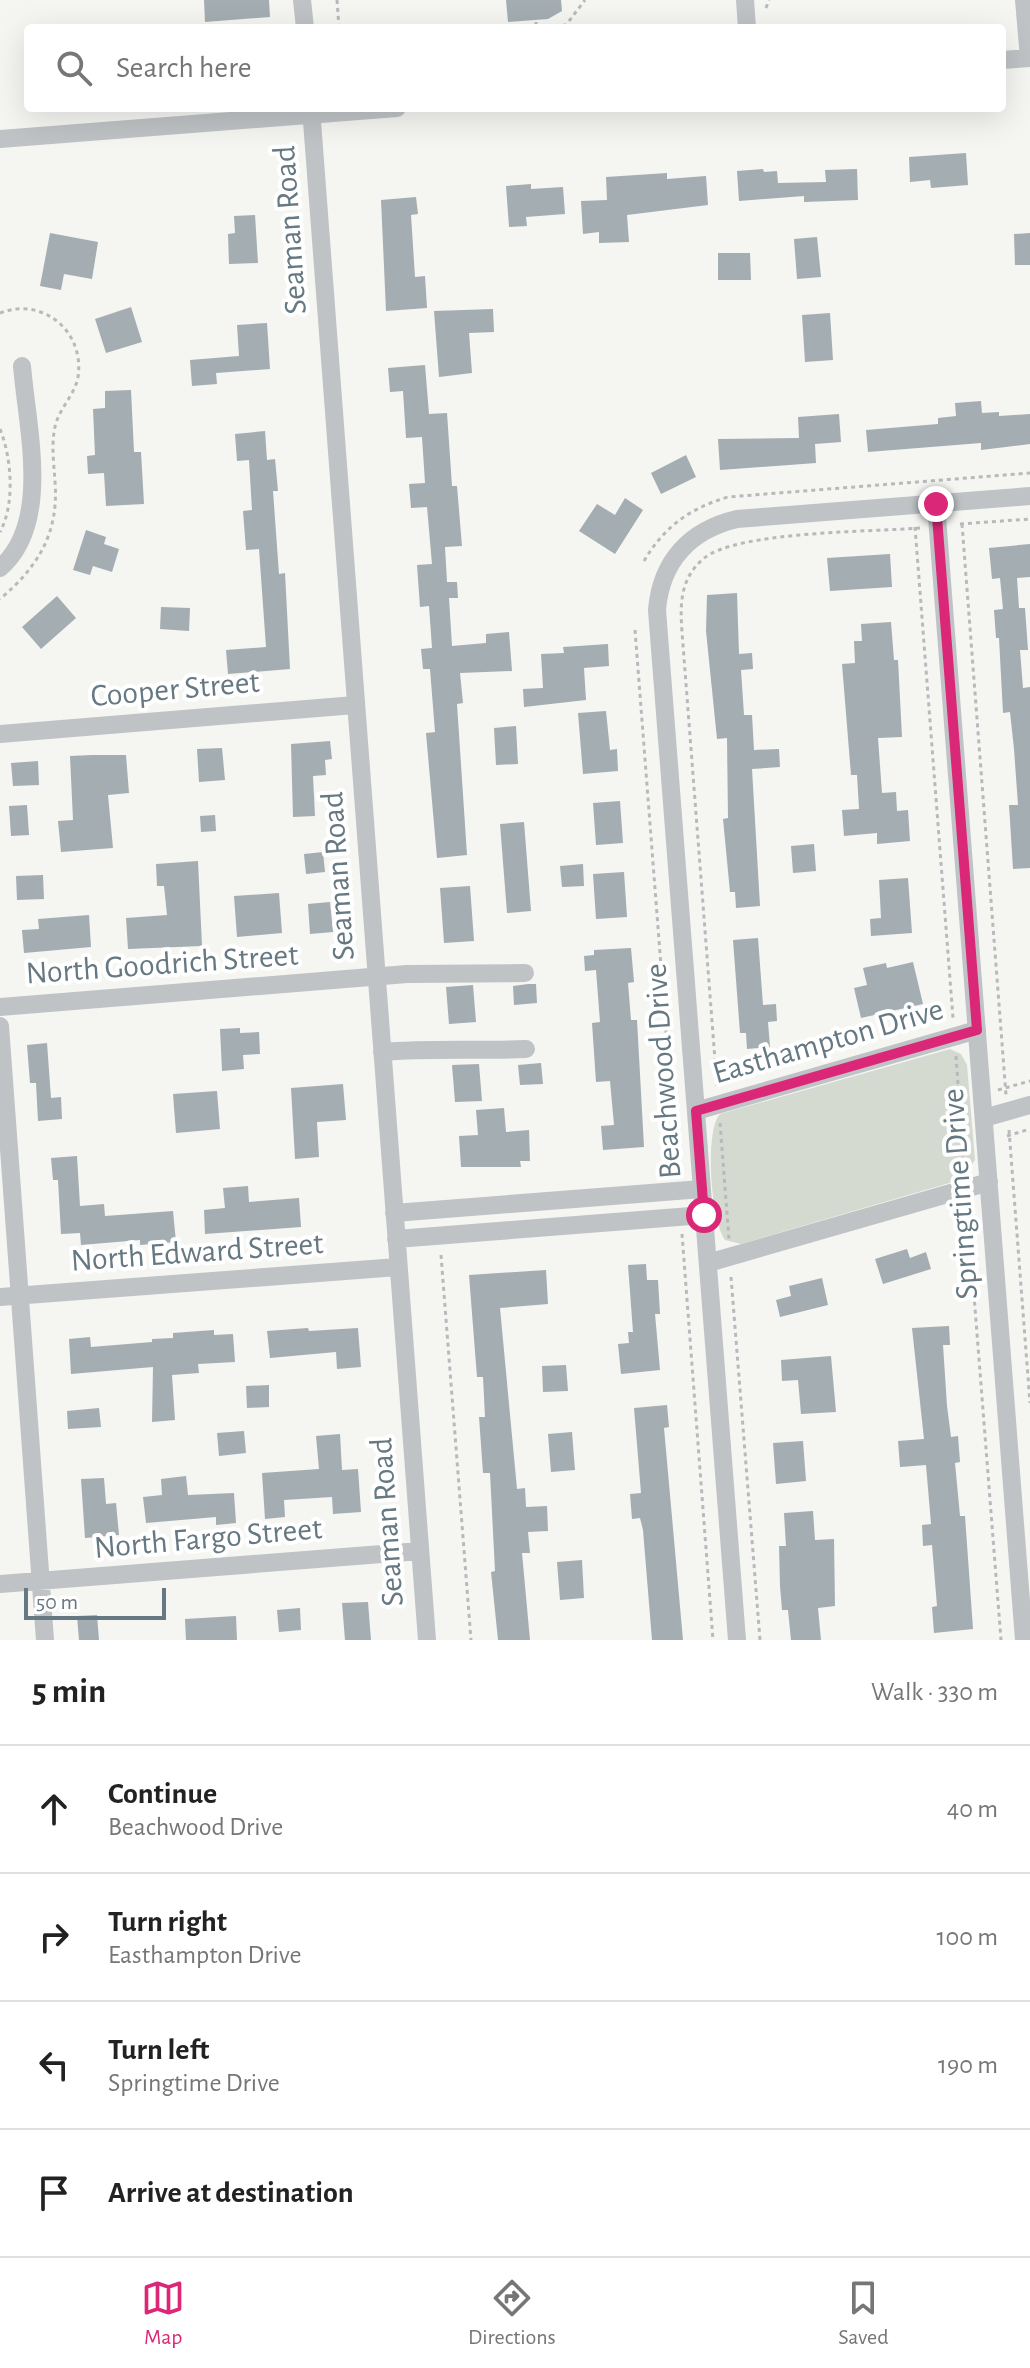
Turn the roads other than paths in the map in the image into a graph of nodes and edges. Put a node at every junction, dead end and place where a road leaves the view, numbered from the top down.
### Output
1 (302, 0) edge
2 (745, 0) edge
3 (1024, 0) edge
4 (305, 24) edge
5 (747, 24) edge
6 (1029, 58) edge
7 (1006, 60) edge
8 (300, 112) edge
9 (311, 112) edge
10 (0, 139) edge
11 (22, 366) dead end
12 (1030, 496) edge
13 (936, 504) junction
14 (0, 568) edge
15 (355, 705) junction
16 (0, 734) edge
17 (525, 973) dead end
18 (376, 978) junction
19 (0, 1007) edge
20 (0, 1026) edge
21 (977, 1030) junction
22 (526, 1049) dead end
23 (382, 1052) junction
24 (1030, 1105) edge
25 (696, 1111) junction
26 (984, 1118) junction
27 (989, 1182) junction
28 (702, 1189) junction
29 (394, 1213) junction
30 (704, 1215) junction
31 (396, 1239) junction
32 (708, 1263) junction
33 (398, 1267) junction
34 (20, 1296) junction
35 (0, 1297) edge
36 (420, 1551) junction
37 (41, 1581) junction
38 (0, 1584) edge
39 (45, 1640) edge
40 (427, 1640) edge
41 (737, 1640) edge
42 (1024, 1640) edge

1 - 4 street
2 - 5 street
3 - 6 street
6 - 7 street
8 - 10 street
9 - 15 street, Seaman Road
11 - 14 street
12 - 13 street
13 - 21 street, Springtime Drive
13 - 25 street, Beachwood Drive
15 - 16 street, Cooper Street
15 - 18 street, Seaman Road
17 - 18 street, North Goodrich Street
18 - 19 street, North Goodrich Street
18 - 23 street, Seaman Road
20 - 34 street
21 - 25 street, Easthampton Drive
21 - 26 street, Springtime Drive
22 - 23 street
23 - 29 street, Seaman Road
24 - 26 street
25 - 28 street, Beachwood Drive
26 - 27 street, Springtime Drive
27 - 32 street
27 - 42 street, Springtime Drive
28 - 29 street
28 - 30 street, Beachwood Drive
29 - 31 street, Seaman Road
30 - 31 street
30 - 32 street, Beachwood Drive
31 - 33 street, Seaman Road
32 - 41 street, Beachwood Drive
33 - 34 street, North Edward Street
33 - 36 street, Seaman Road
34 - 35 street, North Edward Street
34 - 37 street
36 - 37 street, North Fargo Street
36 - 40 street, Seaman Road
37 - 38 street, North Fargo Street
37 - 39 street

